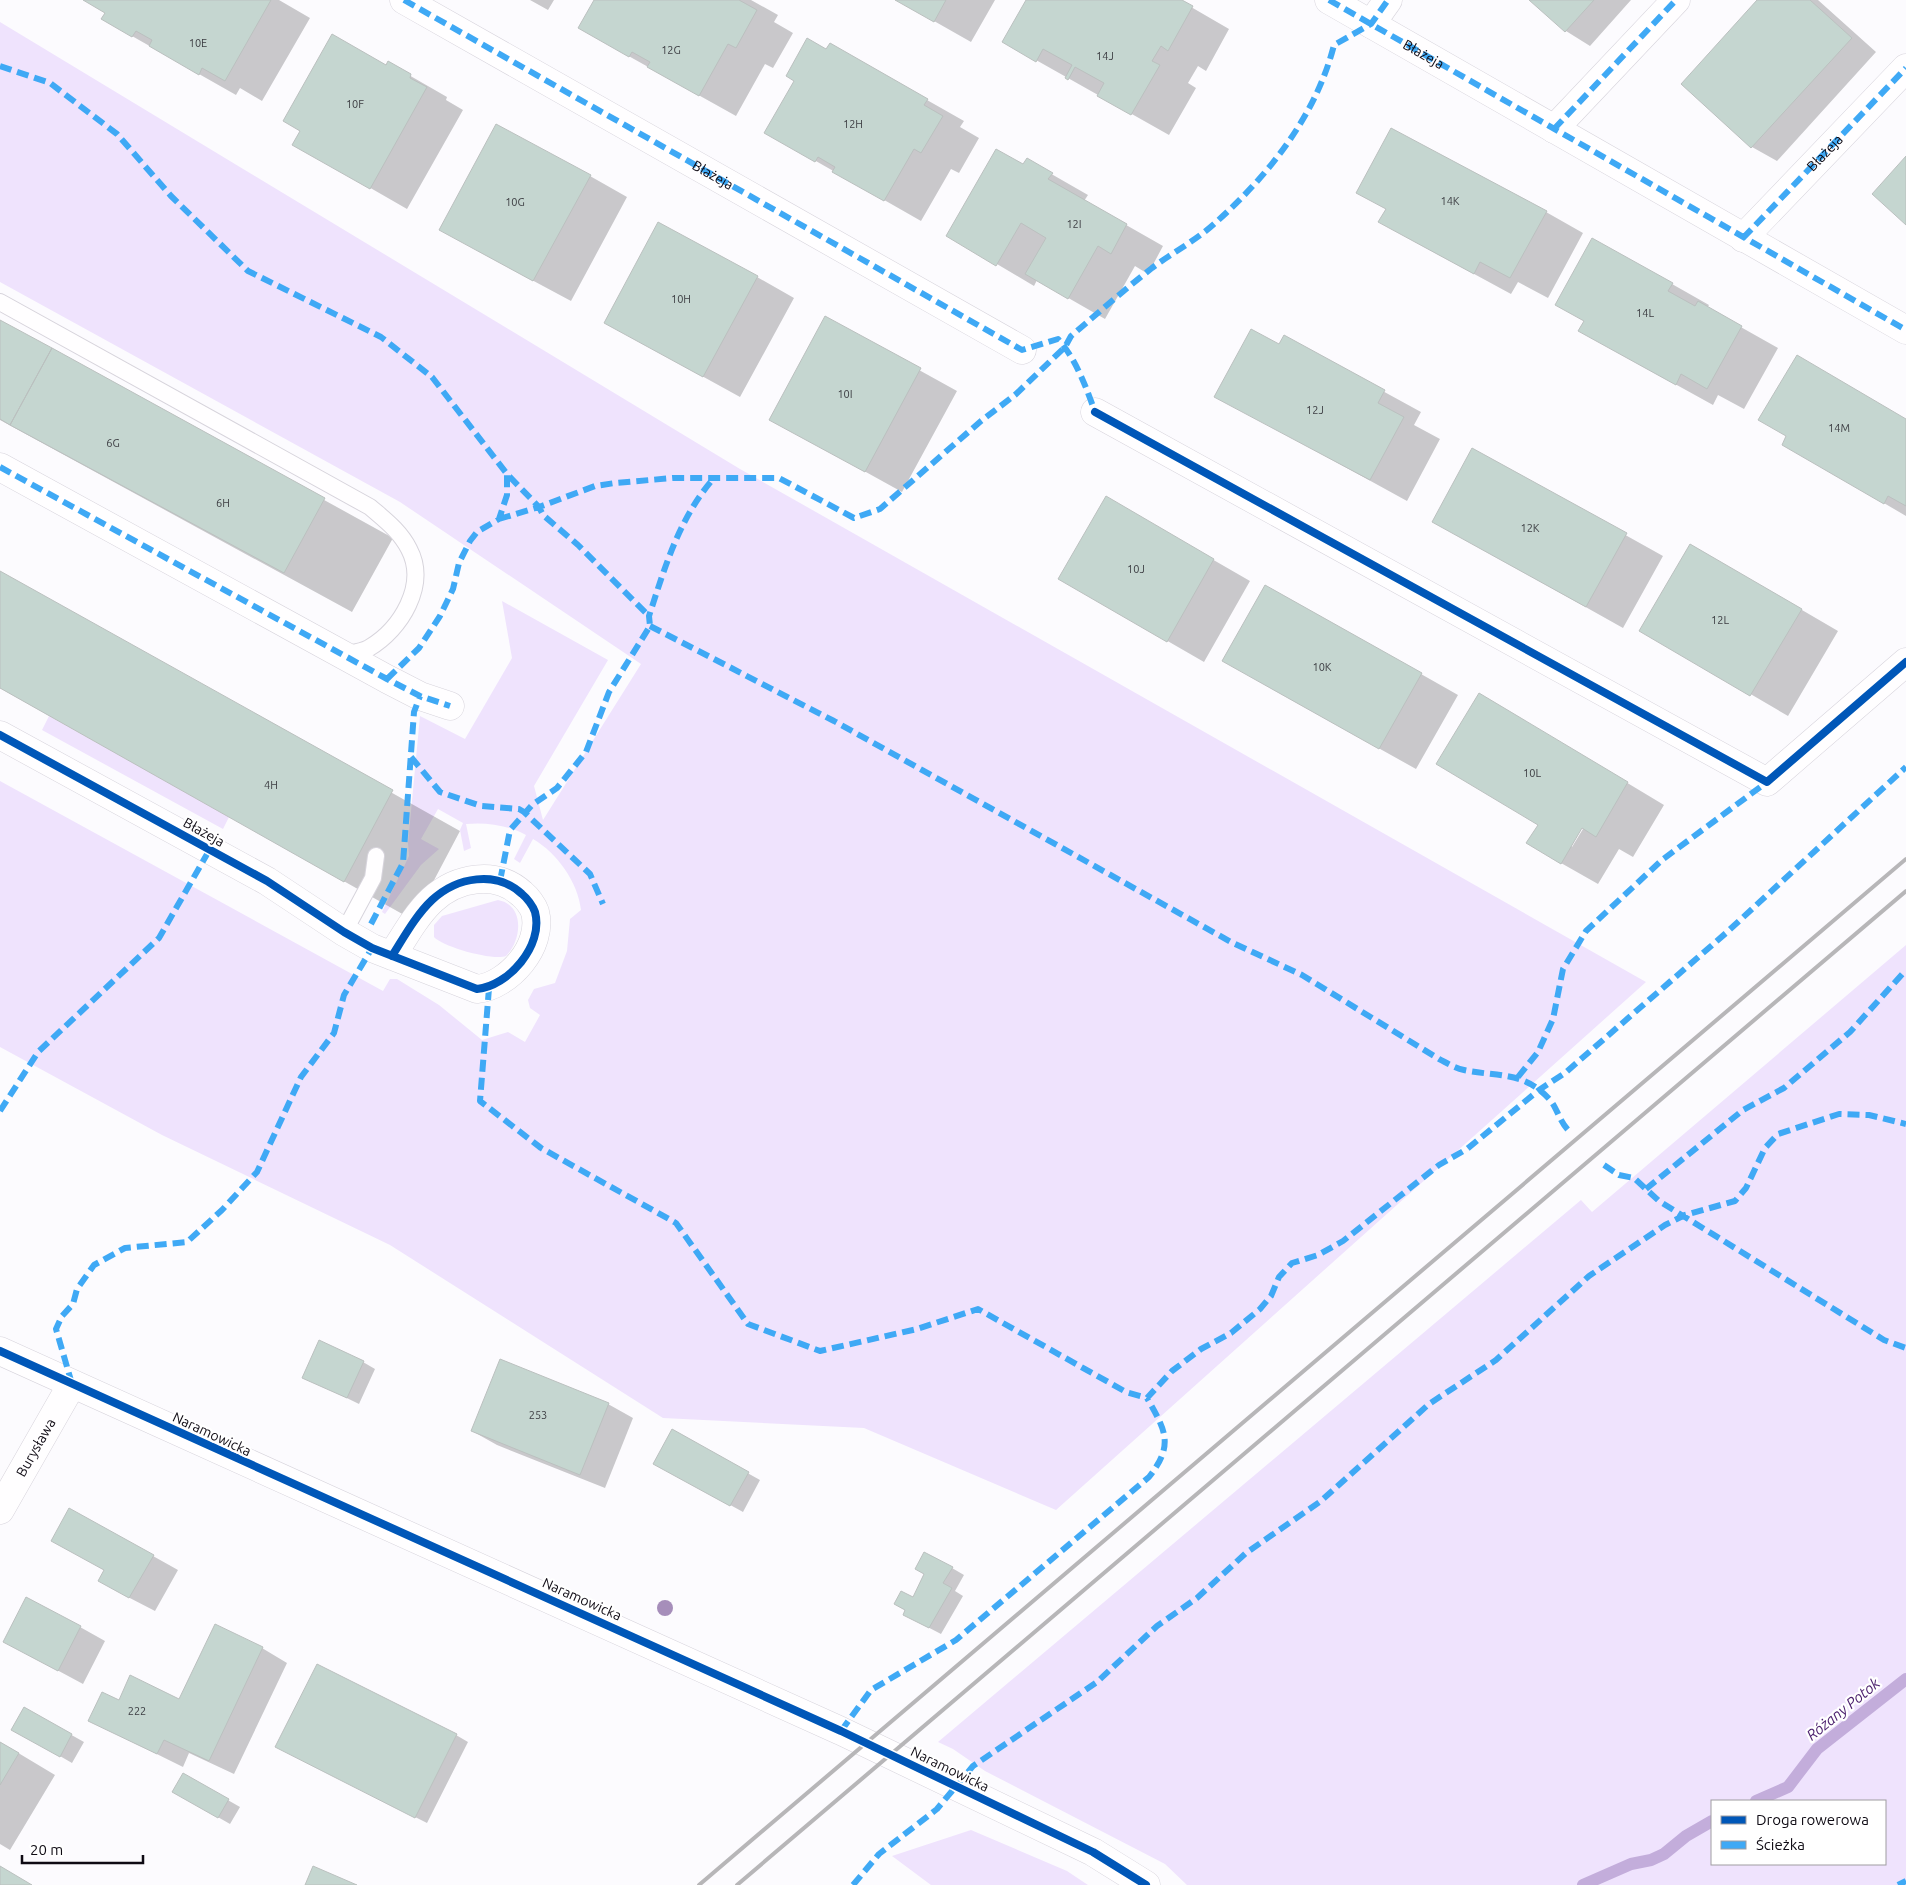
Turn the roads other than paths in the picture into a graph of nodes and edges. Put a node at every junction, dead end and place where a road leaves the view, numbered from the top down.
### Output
1 (404, 0) edge
2 (1329, 0) edge
3 (1388, 0) edge
4 (1676, 0) edge
5 (1371, 24) junction
6 (1906, 68) edge
7 (1554, 129) junction
8 (1743, 238) junction
9 (0, 302) edge
10 (1906, 330) edge
11 (1022, 350) dead end
12 (1095, 412) dead end
13 (0, 467) edge
14 (344, 655) junction
15 (1906, 662) edge
16 (450, 706) dead end
17 (0, 735) edge
18 (376, 856) dead end
19 (344, 932) junction
20 (392, 956) junction
21 (0, 1351) edge
22 (72, 1384) junction
23 (0, 1510) edge
24 (1146, 1885) edge

1 - 11 street, Błażeja
2 - 5 street, Błażeja
3 - 5 street
4 - 7 street
5 - 7 street, Błażeja
6 - 8 street, Błażeja
7 - 8 street, Błażeja
8 - 10 street, Błażeja
9 - 14 lane
12 - 15 street
13 - 14 street
14 - 16 street
17 - 19 street, Błażeja
18 - 19 lane
19 - 20 street, Błażeja
20 - 20 street, Błażeja
21 - 22 street, Naramowicka
22 - 23 street, Burysława
22 - 24 street, Naramowicka

